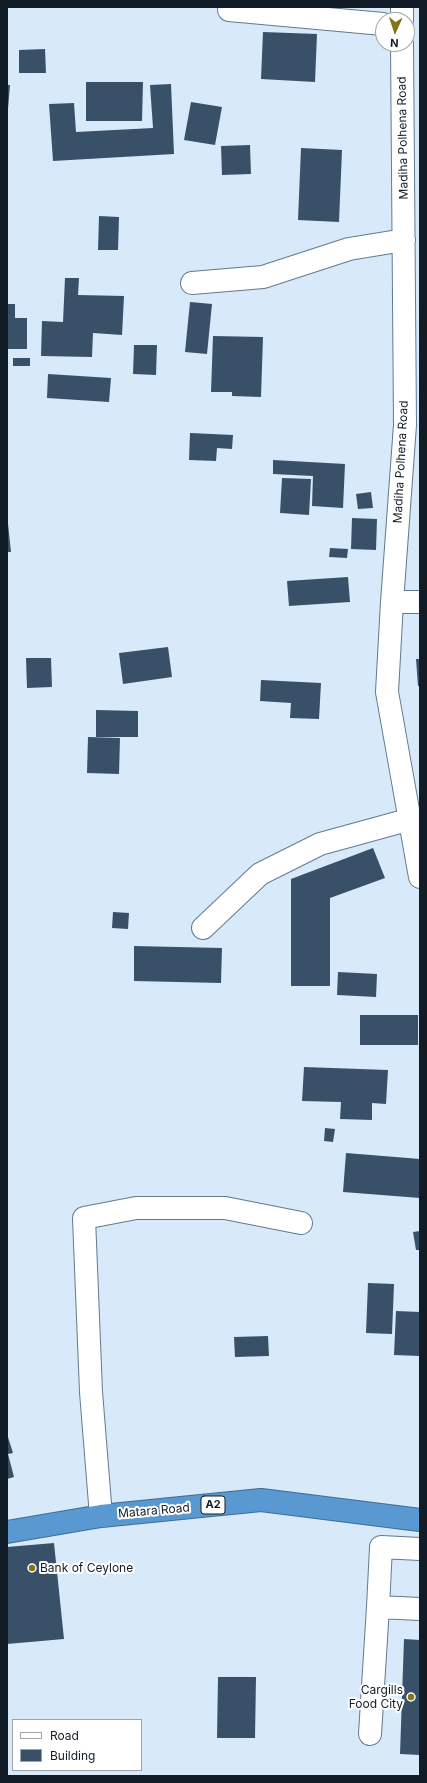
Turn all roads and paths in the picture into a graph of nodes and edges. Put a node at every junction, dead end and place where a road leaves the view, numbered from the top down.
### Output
1 (229, 10) dead end
2 (375, 23) edge
3 (402, 52) edge
4 (404, 240) junction
5 (192, 284) dead end
6 (392, 602) junction
7 (420, 602) edge
8 (410, 819) junction
9 (420, 877) edge
10 (203, 928) dead end
11 (301, 1223) dead end
12 (101, 1516) junction
13 (420, 1520) edge
14 (7, 1532) edge
15 (420, 1549) edge
16 (378, 1607) junction
17 (420, 1609) edge
18 (370, 1734) dead end

1 - 2 street
3 - 4 street, Madiha Polhena Road
4 - 5 street
4 - 6 street, Madiha Polhena Road
6 - 7 street
6 - 8 street, Madiha Polhena Road
8 - 9 street, Madiha Polhena Road
8 - 10 street
11 - 12 street
12 - 13 highway, Matara Road / A2
12 - 14 highway, Matara Road / A2
15 - 16 street
16 - 17 street
16 - 18 street

